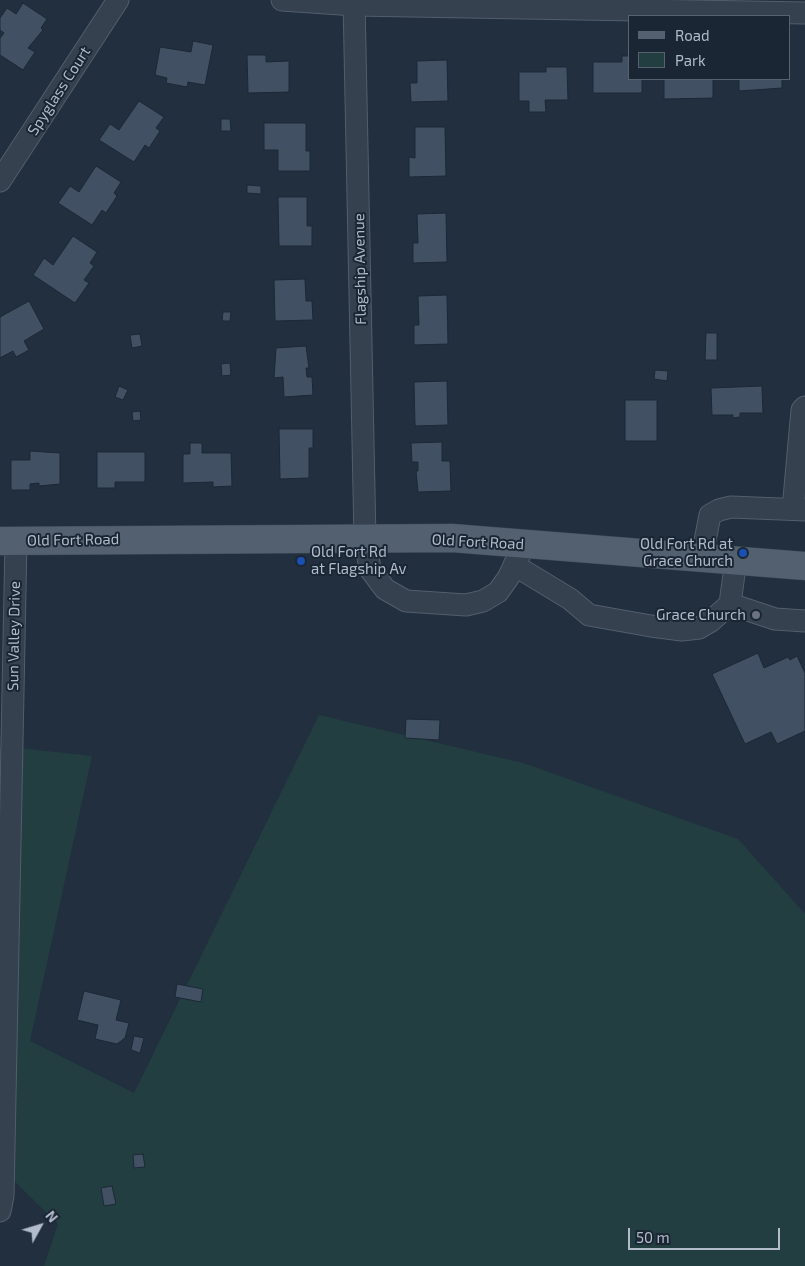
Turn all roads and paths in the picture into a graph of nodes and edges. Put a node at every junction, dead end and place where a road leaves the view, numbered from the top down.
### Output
1 (118, 0) edge
2 (282, 0) edge
3 (354, 2) edge
4 (805, 13) edge
5 (0, 181) edge
6 (805, 408) edge
7 (801, 458) edge
8 (799, 510) edge
9 (365, 539) junction
10 (8, 541) edge
11 (520, 555) junction
12 (702, 556) junction
13 (736, 559) junction
14 (805, 566) edge
15 (730, 604) junction
16 (805, 621) edge
17 (0, 1211) edge

1 - 5 street, Spyglass Court
2 - 3 street
3 - 4 street
3 - 9 street, Flagship Avenue
6 - 7 street
7 - 8 street
8 - 12 street
9 - 10 main road, Old Fort Road
9 - 11 main road, Old Fort Road
9 - 11 street, Flagship Avenue
10 - 17 street, Sun Valley Drive
11 - 12 main road, Old Fort Road
11 - 15 street
12 - 13 main road, Old Fort Road
13 - 14 main road, Old Fort Road
13 - 15 street
15 - 16 street

